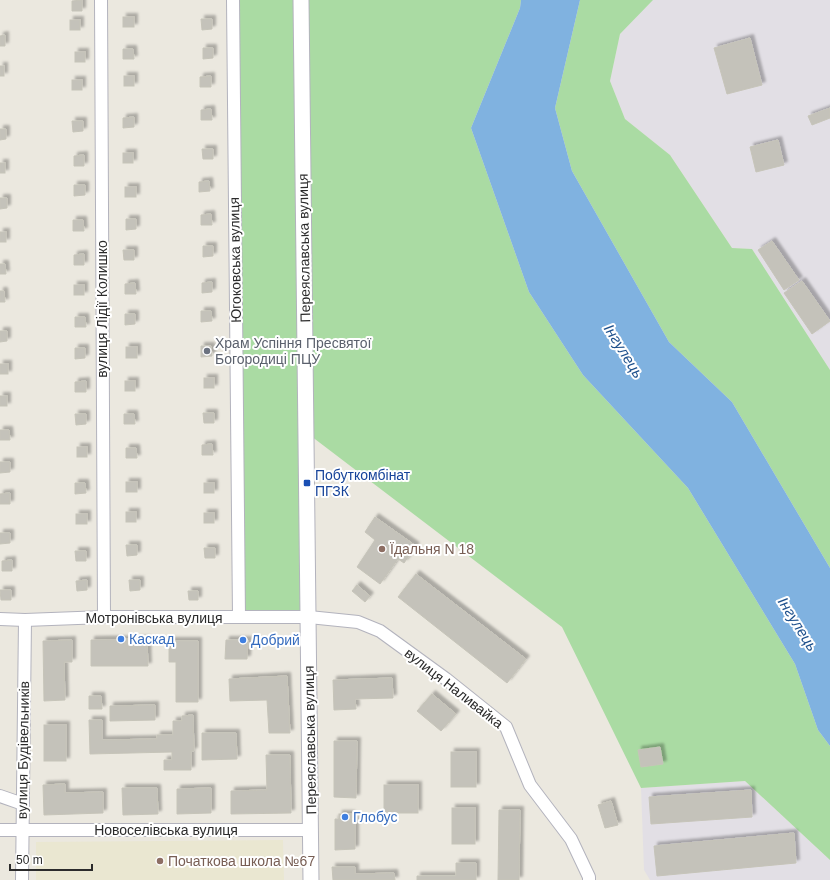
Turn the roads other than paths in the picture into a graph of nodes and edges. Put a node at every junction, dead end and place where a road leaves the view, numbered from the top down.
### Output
1 (101, 0) edge
2 (233, 0) edge
3 (301, 0) edge
4 (238, 617) junction
5 (309, 617) junction
6 (104, 618) junction
7 (0, 619) edge
8 (25, 620) junction
9 (0, 796) edge
10 (23, 804) junction
11 (0, 830) edge
12 (310, 830) junction
13 (22, 831) junction
14 (22, 880) edge
15 (311, 880) edge
16 (589, 880) edge

1 - 6 street, вулиця Лідії Колишко
2 - 4 street, Югоковська вулиця
3 - 5 street, Переяславська вулиця
4 - 5 street, Мотронівська вулиця
4 - 6 street, Мотронівська вулиця
5 - 12 street, Переяславська вулиця
5 - 16 street, вулиця Наливайка
6 - 8 street, Мотронівська вулиця
7 - 8 street, Мотронівська вулиця
8 - 10 street, вулиця Будівельників
9 - 10 street
10 - 13 street, вулиця Будівельників
11 - 13 street, Новоселівська вулиця
12 - 13 street, Новоселівська вулиця
12 - 15 street, Переяславська вулиця
13 - 14 street, вулиця Будівельників

